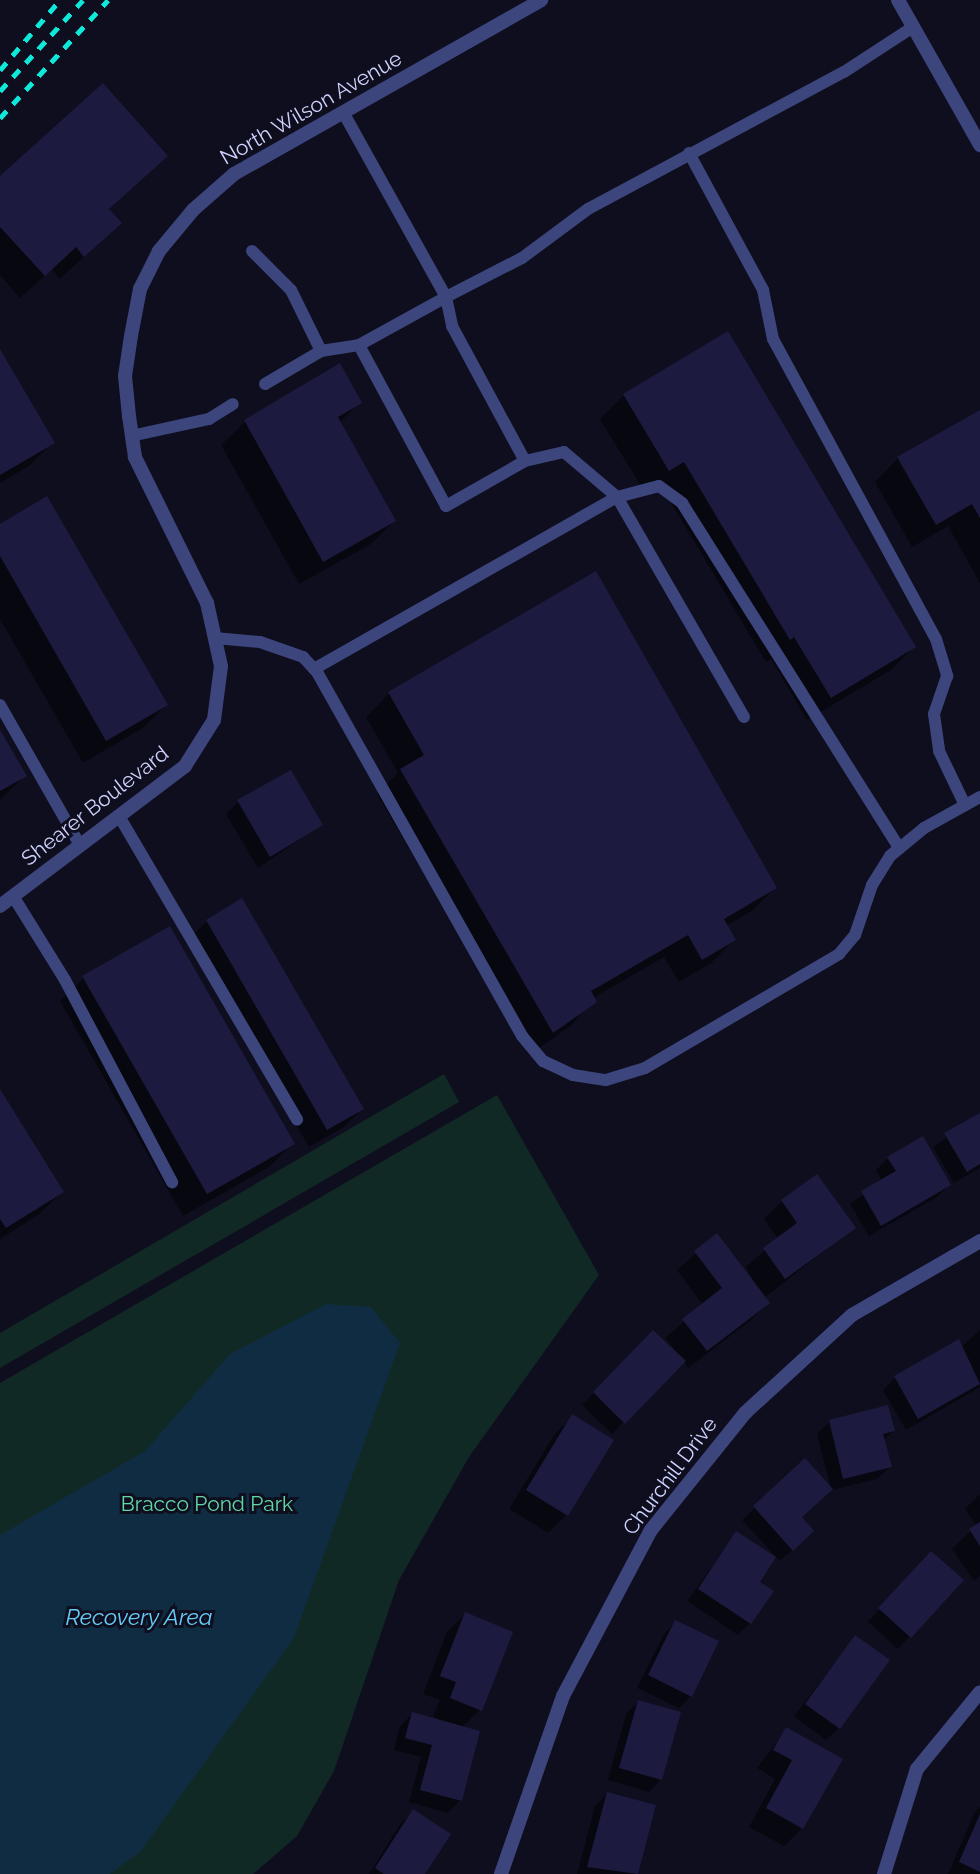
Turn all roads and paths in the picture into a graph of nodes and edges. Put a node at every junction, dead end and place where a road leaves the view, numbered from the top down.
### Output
1 (541, 0) edge
2 (898, 0) edge
3 (913, 27) junction
4 (343, 112) junction
5 (980, 145) edge
6 (689, 153) junction
7 (252, 251) dead end
8 (446, 297) junction
9 (359, 345) junction
10 (321, 351) junction
11 (265, 384) dead end
12 (233, 404) dead end
13 (129, 416) joint
14 (131, 436) junction
15 (525, 461) junction
16 (617, 497) junction
17 (215, 638) junction
18 (314, 669) junction
19 (0, 705) edge
20 (744, 717) dead end
21 (980, 797) edge
22 (965, 805) junction
23 (119, 816) junction
24 (80, 845) junction
25 (899, 848) junction
26 (13, 896) junction
27 (0, 906) edge
28 (297, 1120) dead end
29 (172, 1182) dead end
30 (980, 1241) edge
31 (980, 1692) edge
32 (501, 1874) edge
33 (884, 1874) edge

1 - 4 street, North Wilson Avenue
2 - 3 street
3 - 5 street
3 - 6 lane
4 - 8 lane
4 - 13 street, North Wilson Avenue
6 - 8 lane
6 - 22 lane
7 - 10 lane
8 - 9 lane
8 - 15 lane
9 - 10 lane
9 - 15 lane
10 - 11 lane
12 - 14 lane
13 - 14 street, Shearer Boulevard
14 - 17 street, Shearer Boulevard
15 - 16 lane
16 - 18 lane
16 - 20 lane
16 - 25 lane
17 - 18 lane
17 - 23 street, Shearer Boulevard
18 - 25 lane
19 - 24 lane
21 - 22 lane
22 - 25 lane
23 - 24 street, Shearer Boulevard
23 - 28 lane
24 - 26 street, Shearer Boulevard
26 - 27 street, Shearer Boulevard
26 - 29 lane
30 - 32 street, Churchill Drive
31 - 33 street

